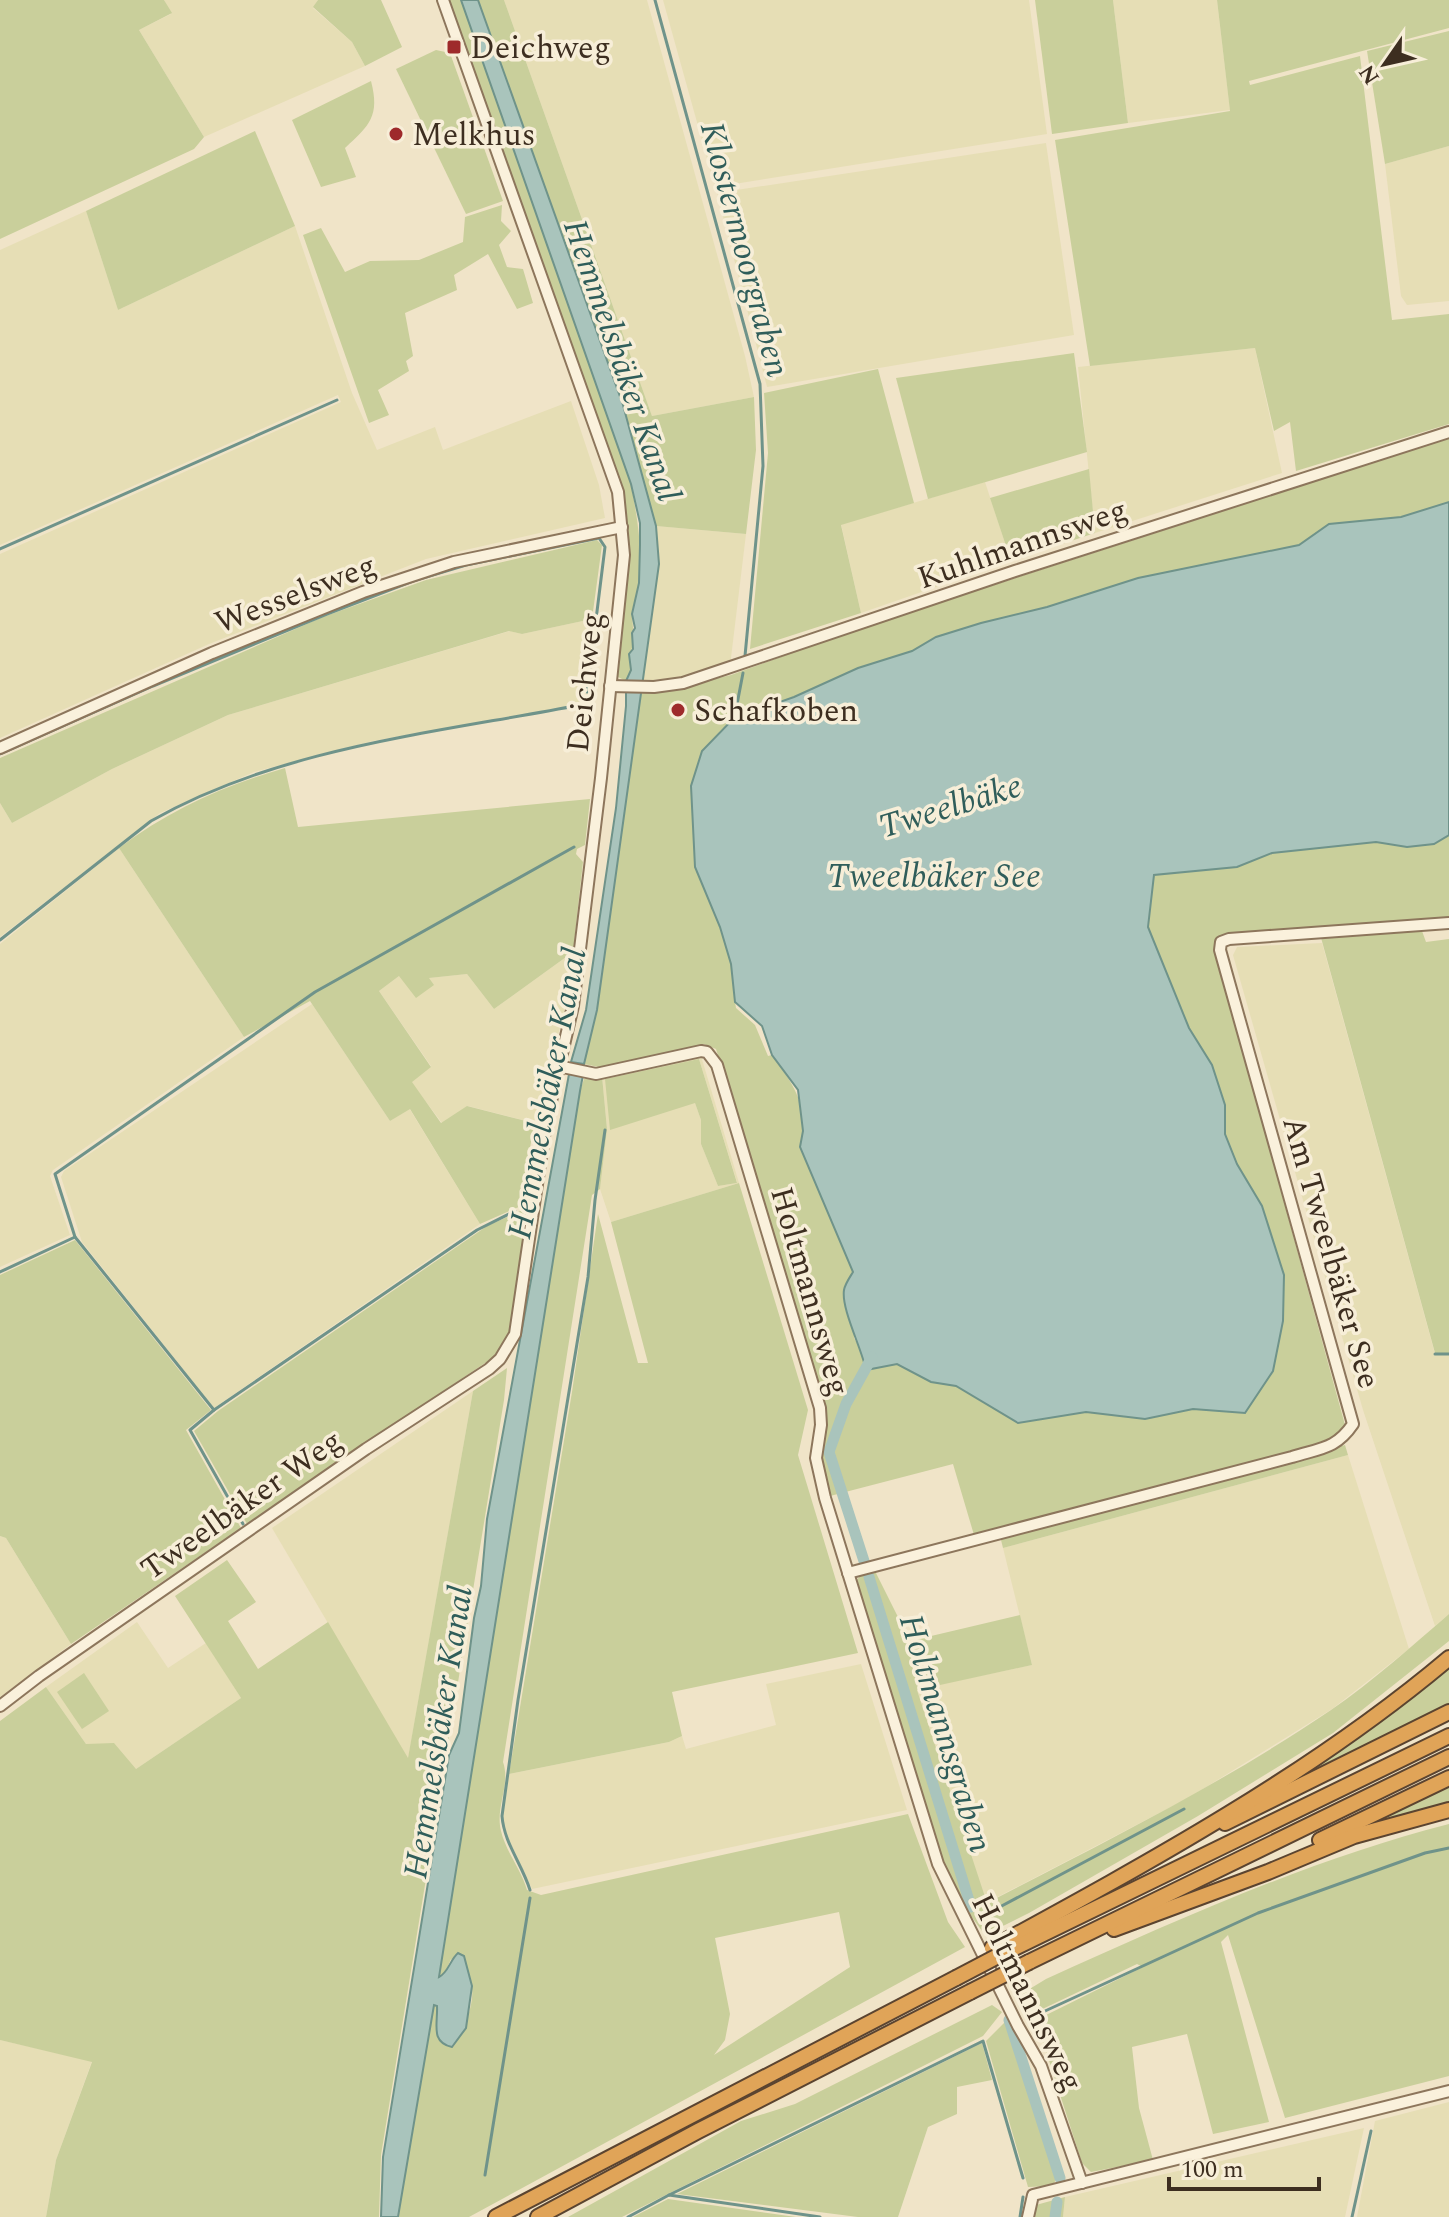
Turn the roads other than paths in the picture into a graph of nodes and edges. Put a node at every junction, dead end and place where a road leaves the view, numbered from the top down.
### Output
1 (443, 0) edge
2 (1449, 432) edge
3 (622, 527) junction
4 (614, 686) junction
5 (0, 748) edge
6 (1449, 923) edge
7 (558, 1066) junction
8 (510, 1344) joint
9 (848, 1573) junction
10 (1449, 1658) edge
11 (0, 1706) edge
12 (1449, 1712) edge
13 (1449, 1736) edge
14 (1449, 1757) edge
15 (1449, 1778) edge
16 (1449, 1810) edge
17 (1167, 1851) junction
18 (1230, 1884) junction
19 (994, 1953) junction
20 (1029, 1962) junction
21 (1449, 2091) edge
22 (1082, 2183) junction
23 (496, 2217) edge
24 (538, 2217) edge
25 (1028, 2217) edge

1 - 3 street, Deichweg
2 - 4 street, Kuhlmannsweg
3 - 4 street, Deichweg
3 - 5 street, Wesselsweg
4 - 7 street, Deichweg
6 - 9 street, Am Tweelbäker See
7 - 8 street, Deichweg
7 - 9 street, Holtmannsweg
8 - 11 street, Tweelbäker Weg
9 - 22 street, Holtmannsweg
10 - 17 highway
12 - 17 highway
13 - 19 highway
14 - 20 highway
15 - 18 highway
16 - 18 highway
17 - 19 highway
18 - 20 highway
19 - 23 highway, bridge
20 - 24 highway, bridge
21 - 22 street
22 - 25 street

